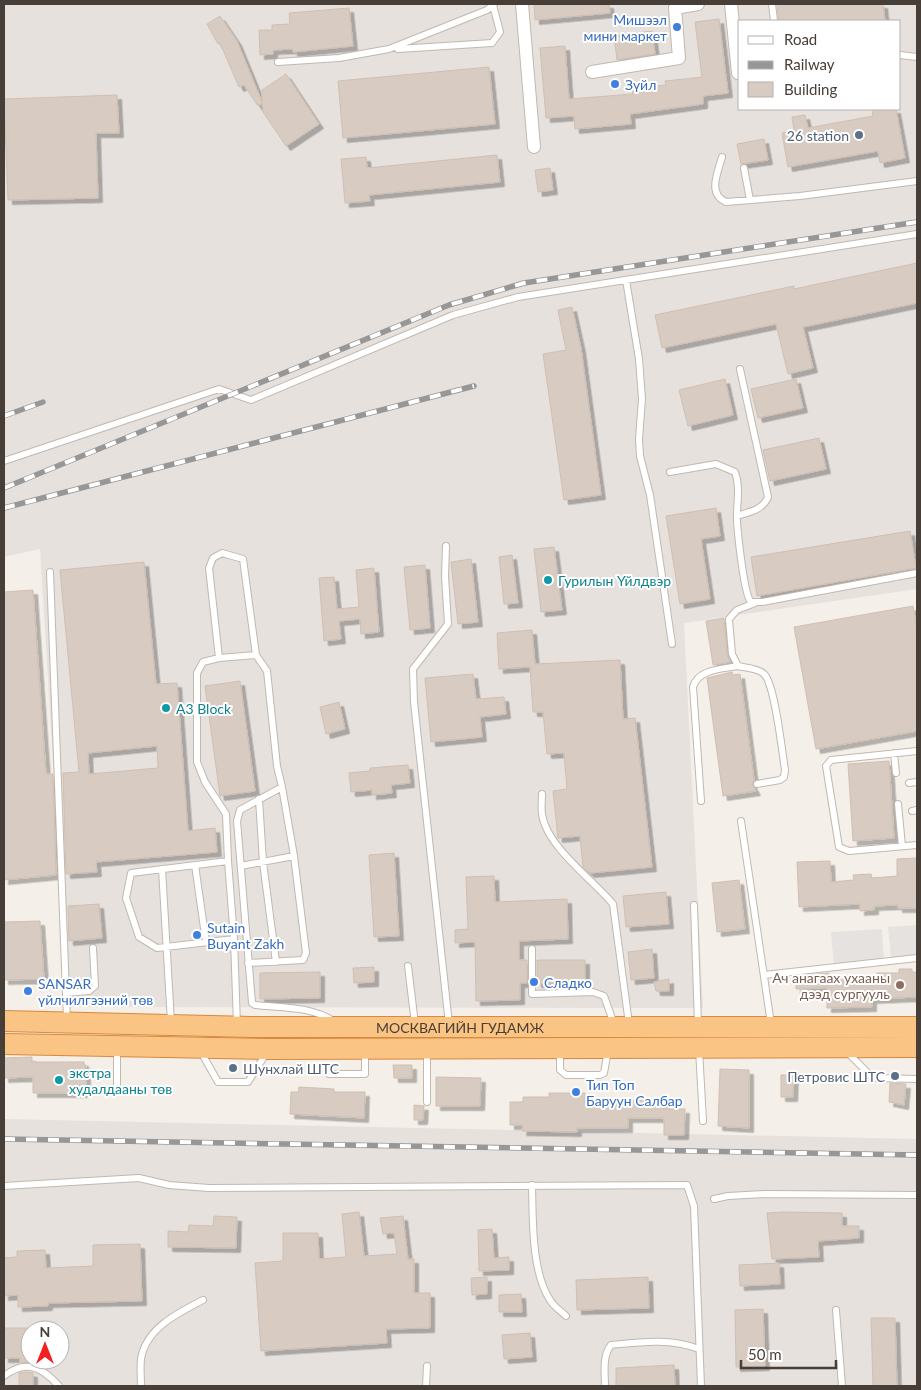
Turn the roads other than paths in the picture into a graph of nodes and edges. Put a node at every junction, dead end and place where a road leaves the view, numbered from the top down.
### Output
1 (493, 4) edge
2 (522, 4) edge
3 (698, 4) edge
4 (731, 4) edge
5 (772, 4) edge
6 (774, 20) edge
7 (389, 49) junction
8 (901, 55) edge
9 (917, 57) edge
10 (278, 62) dead end
11 (592, 72) dead end
12 (738, 73) dead end
13 (534, 147) dead end
14 (722, 157) dead end
15 (744, 168) dead end
16 (917, 181) edge
17 (750, 200) junction
18 (917, 234) edge
19 (626, 280) junction
20 (740, 369) dead end
21 (4, 461) edge
22 (670, 472) dead end
23 (737, 516) junction
24 (446, 546) dead end
25 (50, 572) dead end
26 (917, 573) edge
27 (755, 603) junction
28 (672, 644) dead end
29 (256, 655) junction
30 (219, 658) junction
31 (738, 666) junction
32 (917, 751) edge
33 (894, 753) junction
34 (896, 773) dead end
35 (917, 782) edge
36 (910, 783) dead end
37 (757, 784) dead end
38 (282, 787) junction
39 (542, 794) dead end
40 (259, 799) junction
41 (701, 802) dead end
42 (898, 804) dead end
43 (741, 821) dead end
44 (917, 845) edge
45 (902, 846) junction
46 (294, 856) junction
47 (228, 860) junction
48 (263, 862) junction
49 (195, 865) junction
50 (241, 866) junction
51 (162, 869) junction
52 (694, 905) dead end
53 (234, 938) junction
54 (206, 942) junction
55 (168, 947) junction
56 (93, 948) dead end
57 (532, 949) dead end
58 (917, 958) edge
59 (276, 962) junction
60 (248, 963) junction
61 (408, 966) dead end
62 (764, 975) junction
63 (66, 993) junction
64 (4, 1021) edge
65 (67, 1023) junction
66 (171, 1026) junction
67 (340, 1026) junction
68 (237, 1027) junction
69 (416, 1027) junction
70 (917, 1027) edge
71 (449, 1028) junction
72 (622, 1028) junction
73 (698, 1028) junction
74 (771, 1028) junction
75 (4, 1044) edge
76 (117, 1046) junction
77 (198, 1047) junction
78 (917, 1047) edge
79 (699, 1048) junction
80 (844, 1048) junction
81 (269, 1049) junction
82 (365, 1049) junction
83 (426, 1049) junction
84 (329, 1074) dead end
85 (917, 1079) edge
86 (117, 1090) dead end
87 (427, 1102) dead end
88 (703, 1121) dead end
89 (532, 1185) junction
90 (4, 1186) edge
91 (917, 1196) edge
92 (714, 1199) dead end
93 (203, 1300) dead end
94 (836, 1310) dead end
95 (566, 1316) dead end
96 (699, 1348) junction
97 (426, 1366) dead end
98 (4, 1376) edge
99 (59, 1386) edge
100 (141, 1386) edge
101 (426, 1386) edge
102 (605, 1386) edge
103 (701, 1386) edge
104 (842, 1386) edge

1 - 7 lane
1 - 7 lane
2 - 13 street
3 - 11 street
4 - 12 street
5 - 6 lane
7 - 10 lane
8 - 9 lane
14 - 17 lane
15 - 17 lane
16 - 17 lane
18 - 19 lane
19 - 21 lane
19 - 28 lane
20 - 23 lane
22 - 23 lane
23 - 27 lane
24 - 71 lane
25 - 63 lane
26 - 27 lane
27 - 31 lane
29 - 30 lane
29 - 30 lane
29 - 38 lane
30 - 47 lane
31 - 37 lane
31 - 41 lane
32 - 33 lane
33 - 34 lane
33 - 45 lane
35 - 36 lane
38 - 40 lane
38 - 46 lane
39 - 72 lane
40 - 48 lane
40 - 50 lane
42 - 45 lane
43 - 62 lane
44 - 45 lane
46 - 48 lane
46 - 59 lane
47 - 49 lane
47 - 53 lane
48 - 50 lane
48 - 59 lane
49 - 51 lane
49 - 54 lane
50 - 60 lane
51 - 55 lane
51 - 55 lane
52 - 73 lane
53 - 54 lane
53 - 68 lane
54 - 55 lane
55 - 66 lane
56 - 63 lane
57 - 72 lane
58 - 62 lane
59 - 60 lane
60 - 67 lane
61 - 69 lane
62 - 74 lane
63 - 65 lane
64 - 65 highway, МОСКВАГИЙН ГУДАМЖ
65 - 66 highway, МОСКВАГИЙН ГУДАМЖ
66 - 68 highway, МОСКВАГИЙН ГУДАМЖ
67 - 68 highway, МОСКВАГИЙН ГУДАМЖ
67 - 69 highway, МОСКВАГИЙН ГУДАМЖ
69 - 71 highway, МОСКВАГИЙН ГУДАМЖ
70 - 74 highway, МОСКВАГИЙН ГУДАМЖ
71 - 72 highway, МОСКВАГИЙН ГУДАМЖ
72 - 73 highway, МОСКВАГИЙН ГУДАМЖ
73 - 74 highway, МОСКВАГИЙН ГУДАМЖ
75 - 76 highway, МОСКВАГИЙН ГУДАМЖ
76 - 77 highway, МОСКВАГИЙН ГУДАМЖ
76 - 86 lane
77 - 81 highway, МОСКВАГИЙН ГУДАМЖ
77 - 81 lane
78 - 80 highway, МОСКВАГИЙН ГУДАМЖ
79 - 80 highway, МОСКВАГИЙН ГУДАМЖ
79 - 83 highway, МОСКВАГИЙН ГУДАМЖ
79 - 88 lane
80 - 85 lane
81 - 82 highway, МОСКВАГИЙН ГУДАМЖ
82 - 83 highway, МОСКВАГИЙН ГУДАМЖ
82 - 84 lane
83 - 87 lane
89 - 90 lane
89 - 95 lane
89 - 96 lane
91 - 92 lane
93 - 100 lane
94 - 104 lane
96 - 102 lane
96 - 103 lane
97 - 101 lane
98 - 99 lane

